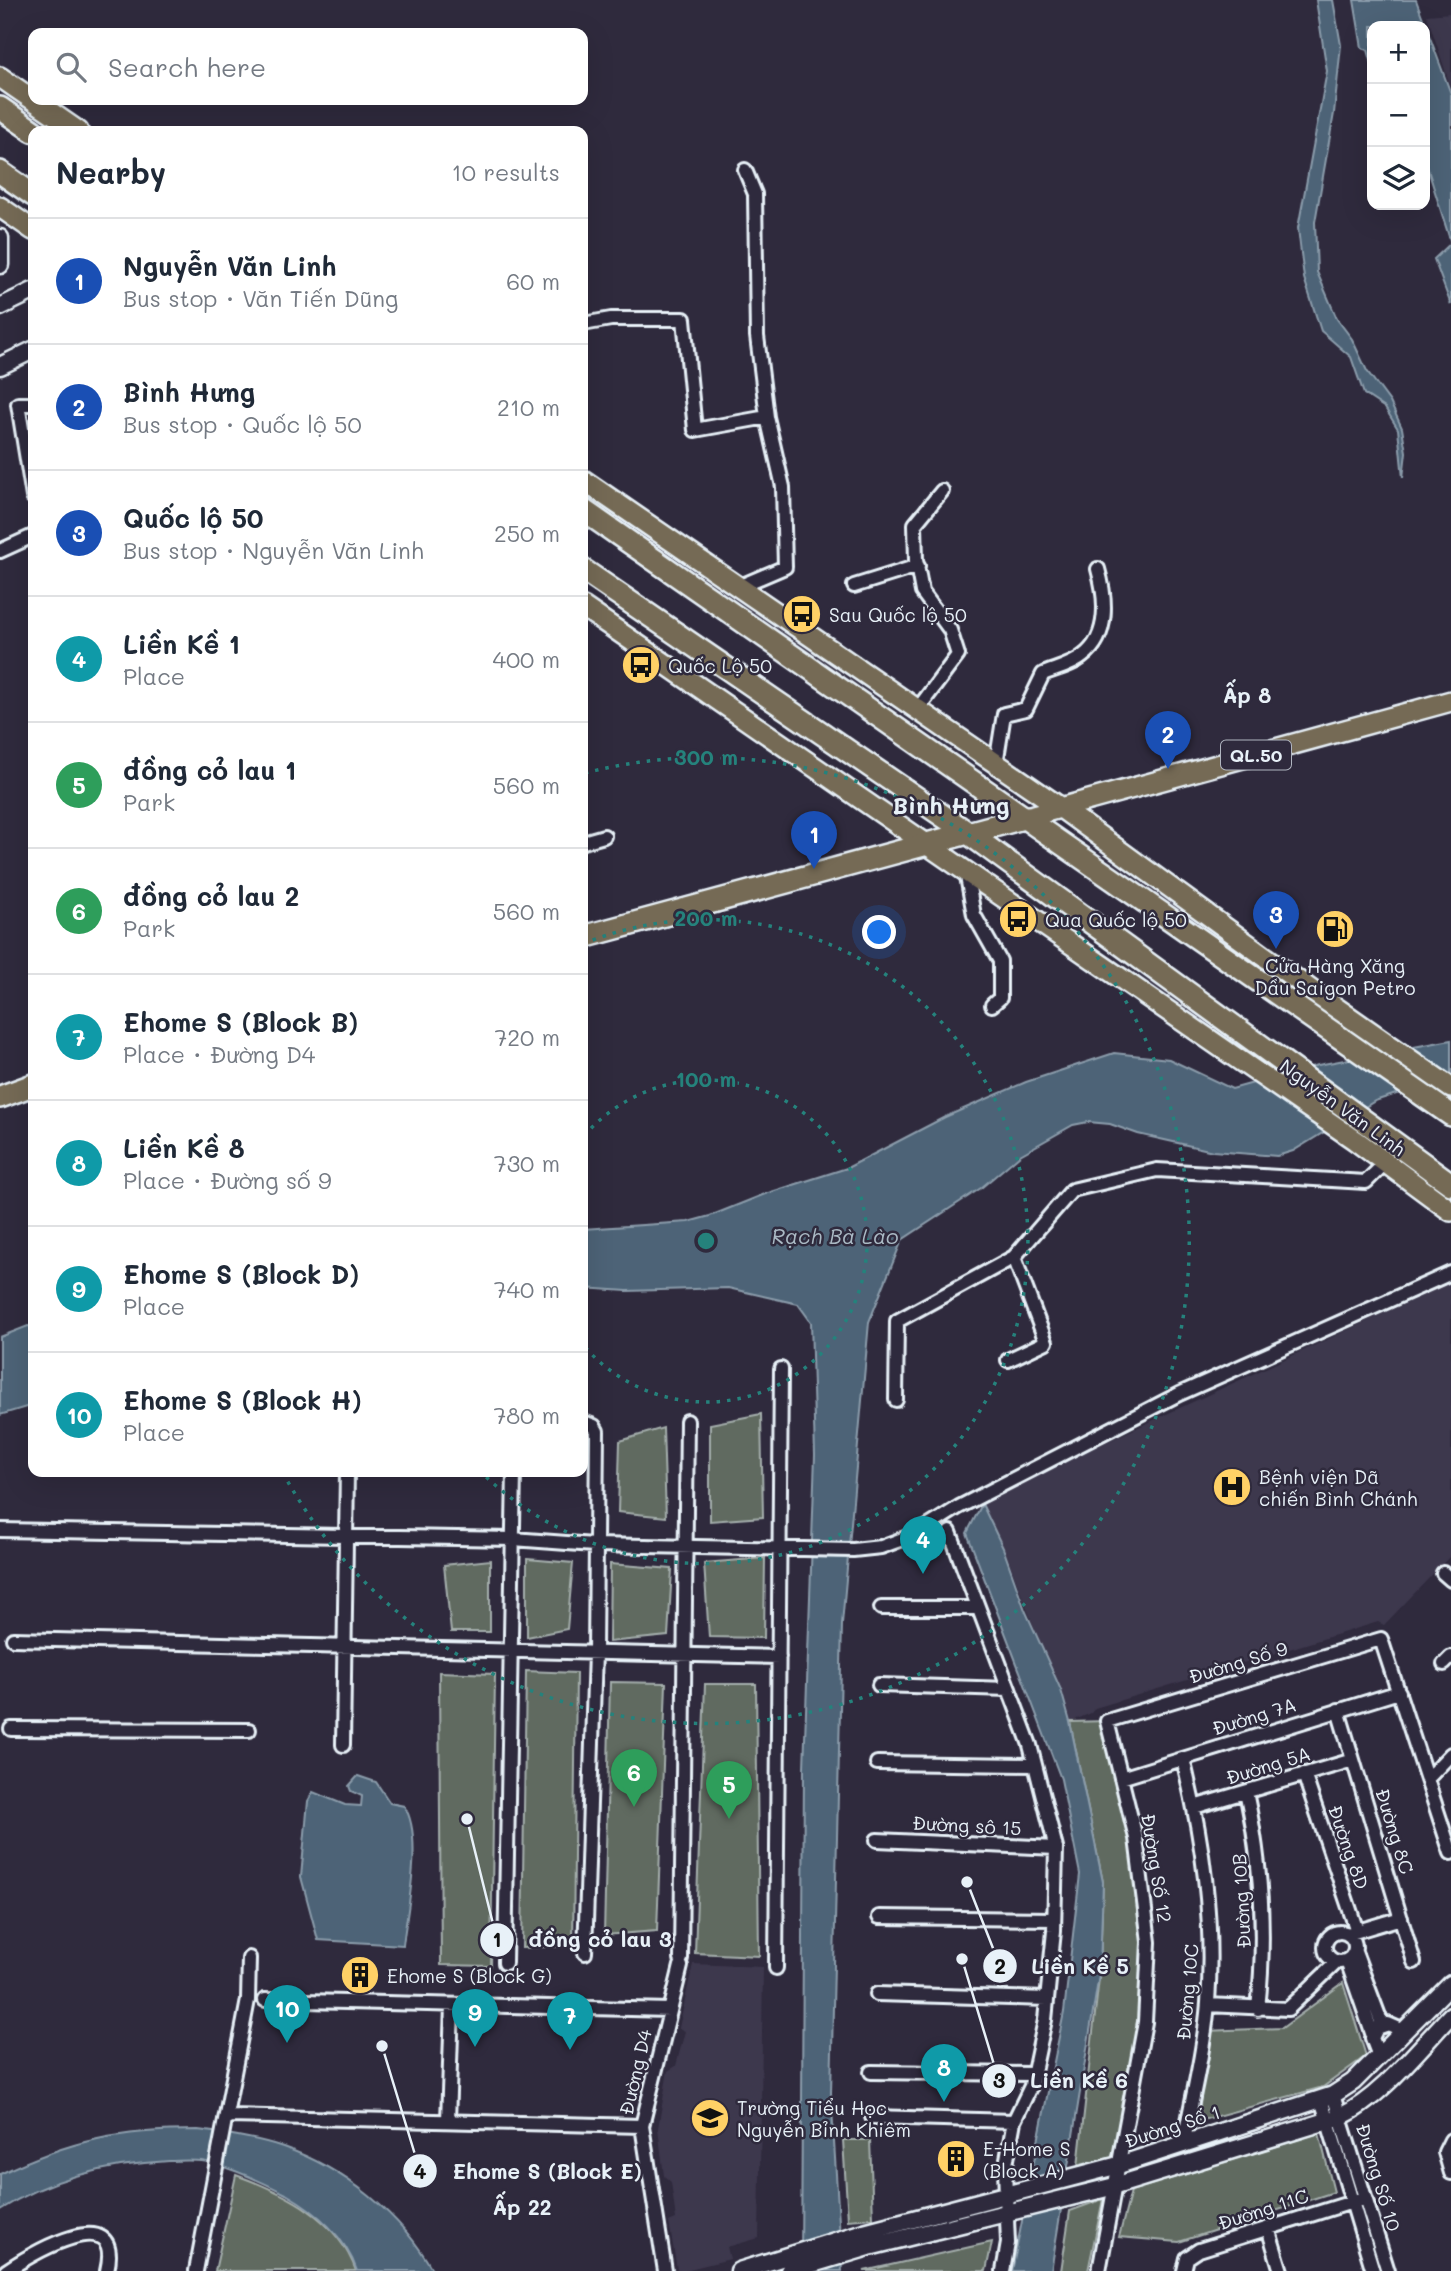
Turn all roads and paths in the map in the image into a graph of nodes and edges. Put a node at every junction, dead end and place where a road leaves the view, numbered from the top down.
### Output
1 (0, 77) edge
2 (28, 96) edge
3 (40, 105) edge
4 (0, 108) edge
5 (71, 126) edge
6 (28, 128) edge
7 (745, 170) dead end
8 (0, 173) edge
9 (28, 192) edge
10 (0, 207) edge
11 (28, 227) edge
12 (0, 238) edge
13 (0, 265) edge
14 (28, 293) edge
15 (0, 307) edge
16 (588, 323) edge
17 (28, 352) edge
18 (0, 366) edge
19 (28, 404) edge
20 (767, 417) junction
21 (28, 466) edge
22 (588, 483) edge
23 (942, 491) dead end
24 (588, 513) edge
25 (28, 538) edge
26 (0, 551) edge
27 (918, 566) junction
28 (1098, 569) dead end
29 (588, 573) edge
30 (855, 586) dead end
31 (738, 587) junction
32 (588, 610) edge
33 (1451, 701) edge
34 (917, 710) junction
35 (996, 764) junction
36 (1060, 808) junction
37 (1027, 817) junction
38 (968, 833) junction
39 (604, 836) dead end
40 (588, 841) edge
41 (925, 844) junction
42 (966, 870) junction
43 (588, 936) edge
44 (1309, 1002) junction
45 (992, 1005) dead end
46 (28, 1087) edge
47 (1451, 1087) edge
48 (0, 1097) edge
49 (1449, 1114) edge
50 (1361, 1131) junction
51 (1386, 1162) junction
52 (1451, 1184) edge
53 (1451, 1211) edge
54 (1014, 1257) junction
55 (1451, 1273) edge
56 (1008, 1360) dead end
57 (781, 1369) dead end
58 (896, 1400) dead end
59 (687, 1421) dead end
60 (588, 1424) edge
61 (346, 1477) edge
62 (514, 1477) edge
63 (0, 1530) edge
64 (950, 1532) dead end
65 (344, 1537) junction
66 (513, 1539) junction
67 (594, 1545) junction
68 (684, 1546) junction
69 (779, 1547) junction
70 (881, 1608) dead end
71 (978, 1608) junction
72 (13, 1639) dead end
73 (344, 1647) junction
74 (511, 1651) junction
75 (595, 1653) junction
76 (685, 1655) junction
77 (779, 1657) junction
78 (879, 1685) dead end
79 (1009, 1689) junction
80 (1399, 1692) junction
81 (1338, 1710) junction
82 (1107, 1721) joint
83 (11, 1729) dead end
84 (249, 1730) dead end
85 (343, 1745) dead end
86 (1451, 1754) edge
87 (1183, 1759) junction
88 (1353, 1760) junction
89 (877, 1763) dead end
90 (1035, 1765) junction
91 (1304, 1774) junction
92 (1121, 1778) junction
93 (1428, 1778) junction
94 (1246, 1792) junction
95 (1195, 1807) junction
96 (877, 1840) dead end
97 (1056, 1848) junction
98 (1451, 1853) edge
99 (879, 1917) dead end
100 (1401, 1918) junction
101 (1054, 1919) junction
102 (1353, 1932) junction
103 (585, 1953) dead end
104 (249, 1958) dead end
105 (1346, 1958) junction
106 (1414, 1962) dead end
107 (505, 1963) dead end
108 (776, 1968) dead end
109 (1451, 1984) edge
110 (877, 1994) dead end
111 (1047, 1999) junction
112 (265, 2000) dead end
113 (1208, 2005) junction
114 (452, 2006) junction
115 (1258, 2009) junction
116 (670, 2010) junction
117 (1451, 2015) edge
118 (1377, 2029) junction
119 (1404, 2031) junction
120 (1420, 2047) junction
121 (1379, 2056) junction
122 (871, 2071) dead end
123 (1033, 2074) junction
124 (1327, 2097) junction
125 (228, 2116) junction
126 (872, 2117) dead end
127 (1333, 2119) junction
128 (448, 2121) junction
129 (1014, 2121) junction
130 (642, 2126) junction
131 (1183, 2146) junction
132 (1448, 2146) edge
133 (1119, 2165) junction
134 (1451, 2173) edge
135 (1115, 2186) junction
136 (1010, 2194) junction
137 (1365, 2198) junction
138 (1351, 2201) junction
139 (1011, 2212) junction
140 (1268, 2228) junction
141 (866, 2239) junction
142 (6, 2271) edge
143 (107, 2271) edge
144 (196, 2271) edge
145 (665, 2271) edge
146 (739, 2271) edge
147 (789, 2271) edge
148 (1003, 2271) edge
149 (1100, 2271) edge
150 (1184, 2271) edge
151 (1280, 2271) edge
152 (1373, 2271) edge
153 (1388, 2271) edge

1 - 2 main road
3 - 5 main road
4 - 6 highway
7 - 20 street
8 - 9 highway
10 - 11 main road
12 - 13 street
14 - 15 street
16 - 20 street
17 - 18 street
19 - 21 street
20 - 31 street
22 - 31 main road
23 - 27 street
24 - 37 highway
25 - 26 street
27 - 30 street
27 - 34 street
28 - 35 street
29 - 38 highway, Nguyễn Văn Linh
31 - 34 main road
32 - 41 main road, Nguyễn Văn Linh
33 - 36 main road, QL.50
34 - 35 main road
35 - 36 main road
36 - 37 main road, QL.50
36 - 44 main road
37 - 38 highway, QL.50
37 - 44 highway
38 - 41 highway, QL.50
38 - 50 highway, Nguyễn Văn Linh
39 - 40 street
41 - 42 main road, Nguyễn Văn Linh
41 - 43 highway, QL.50
42 - 45 street
42 - 50 main road, Nguyễn Văn Linh
44 - 47 main road
44 - 49 highway
46 - 48 highway
50 - 51 main road, Nguyễn Văn Linh
50 - 52 highway, Nguyễn Văn Linh
51 - 53 main road, Nguyễn Văn Linh
51 - 54 street
54 - 56 street
54 - 58 street
55 - 69 street
57 - 69 street
59 - 68 street, Đường D4
60 - 67 street
61 - 65 street
62 - 66 street
63 - 65 street
64 - 71 street
65 - 66 street
65 - 73 street
66 - 67 street
66 - 74 street
67 - 68 street
67 - 75 street
68 - 69 street
68 - 76 street, Đường D4
69 - 77 street
70 - 71 street
71 - 79 street
72 - 73 street
73 - 74 street
73 - 85 street
74 - 75 street
74 - 107 street
75 - 76 street
75 - 103 street
76 - 77 street
76 - 116 street, Đường D4
77 - 108 street
78 - 79 street
79 - 90 street
80 - 81 street, Đường 7A
80 - 82 street, Đường Số 9
80 - 93 street
81 - 87 street, Đường 7A
81 - 88 street, Đường 8C
82 - 92 street, Đường Số 12
83 - 84 street
86 - 93 street
87 - 92 street, Đường 7A
87 - 95 street, Đường 10C
88 - 91 street, Đường 5A
88 - 100 street, Đường 8C
89 - 90 street
90 - 97 street
91 - 94 street, Đường 5A
91 - 102 street, Đường 8D
92 - 133 street, Đường Số 12
93 - 98 street
94 - 95 street, Đường 5A
94 - 115 street, Đường 10B
95 - 113 street, Đường 10C
96 - 97 street, Đường sô 15
97 - 101 street
99 - 101 street
100 - 102 street
100 - 106 street, Đường 8C
101 - 111 street
102 - 105 street
102 - 105 street
104 - 125 street
105 - 115 street
105 - 118 street
109 - 119 street, Đường Số 1
110 - 111 street
111 - 123 street
112 - 114 street
113 - 115 street
113 - 131 street, Đường 10C
114 - 116 street
114 - 128 street
116 - 130 street, Đường D4
117 - 120 street, Đường Số 1
118 - 119 street
118 - 121 street
119 - 120 street
119 - 121 street, Đường Số 1
120 - 127 street, Đường Số 1
121 - 124 street, Đường Số 1
122 - 123 street
123 - 129 street
124 - 127 street, Đường Số 10
124 - 131 street, Đường Số 1
125 - 128 street
125 - 144 street
126 - 129 street
127 - 135 street, Đường Số 1
127 - 137 street, Đường Số 10
127 - 138 street, Đường Số 10
128 - 130 street
129 - 136 street
130 - 145 street, Đường D4
131 - 133 street, Đường Số 1
132 - 134 street
133 - 135 street, Đường Số 12
133 - 136 street, Đường Số 1
135 - 139 street, Đường Số 1
135 - 149 street, Đường Số 12
136 - 139 street
136 - 141 street, Đường Số 1
137 - 138 street, Đường 11C
137 - 153 street, Đường Số 10
138 - 140 street, Đường 11C
138 - 152 street, Đường Số 10
139 - 141 street, Đường Số 1
139 - 148 street
140 - 150 street, Đường 11C
140 - 151 street
141 - 146 street
141 - 147 street
142 - 143 street

